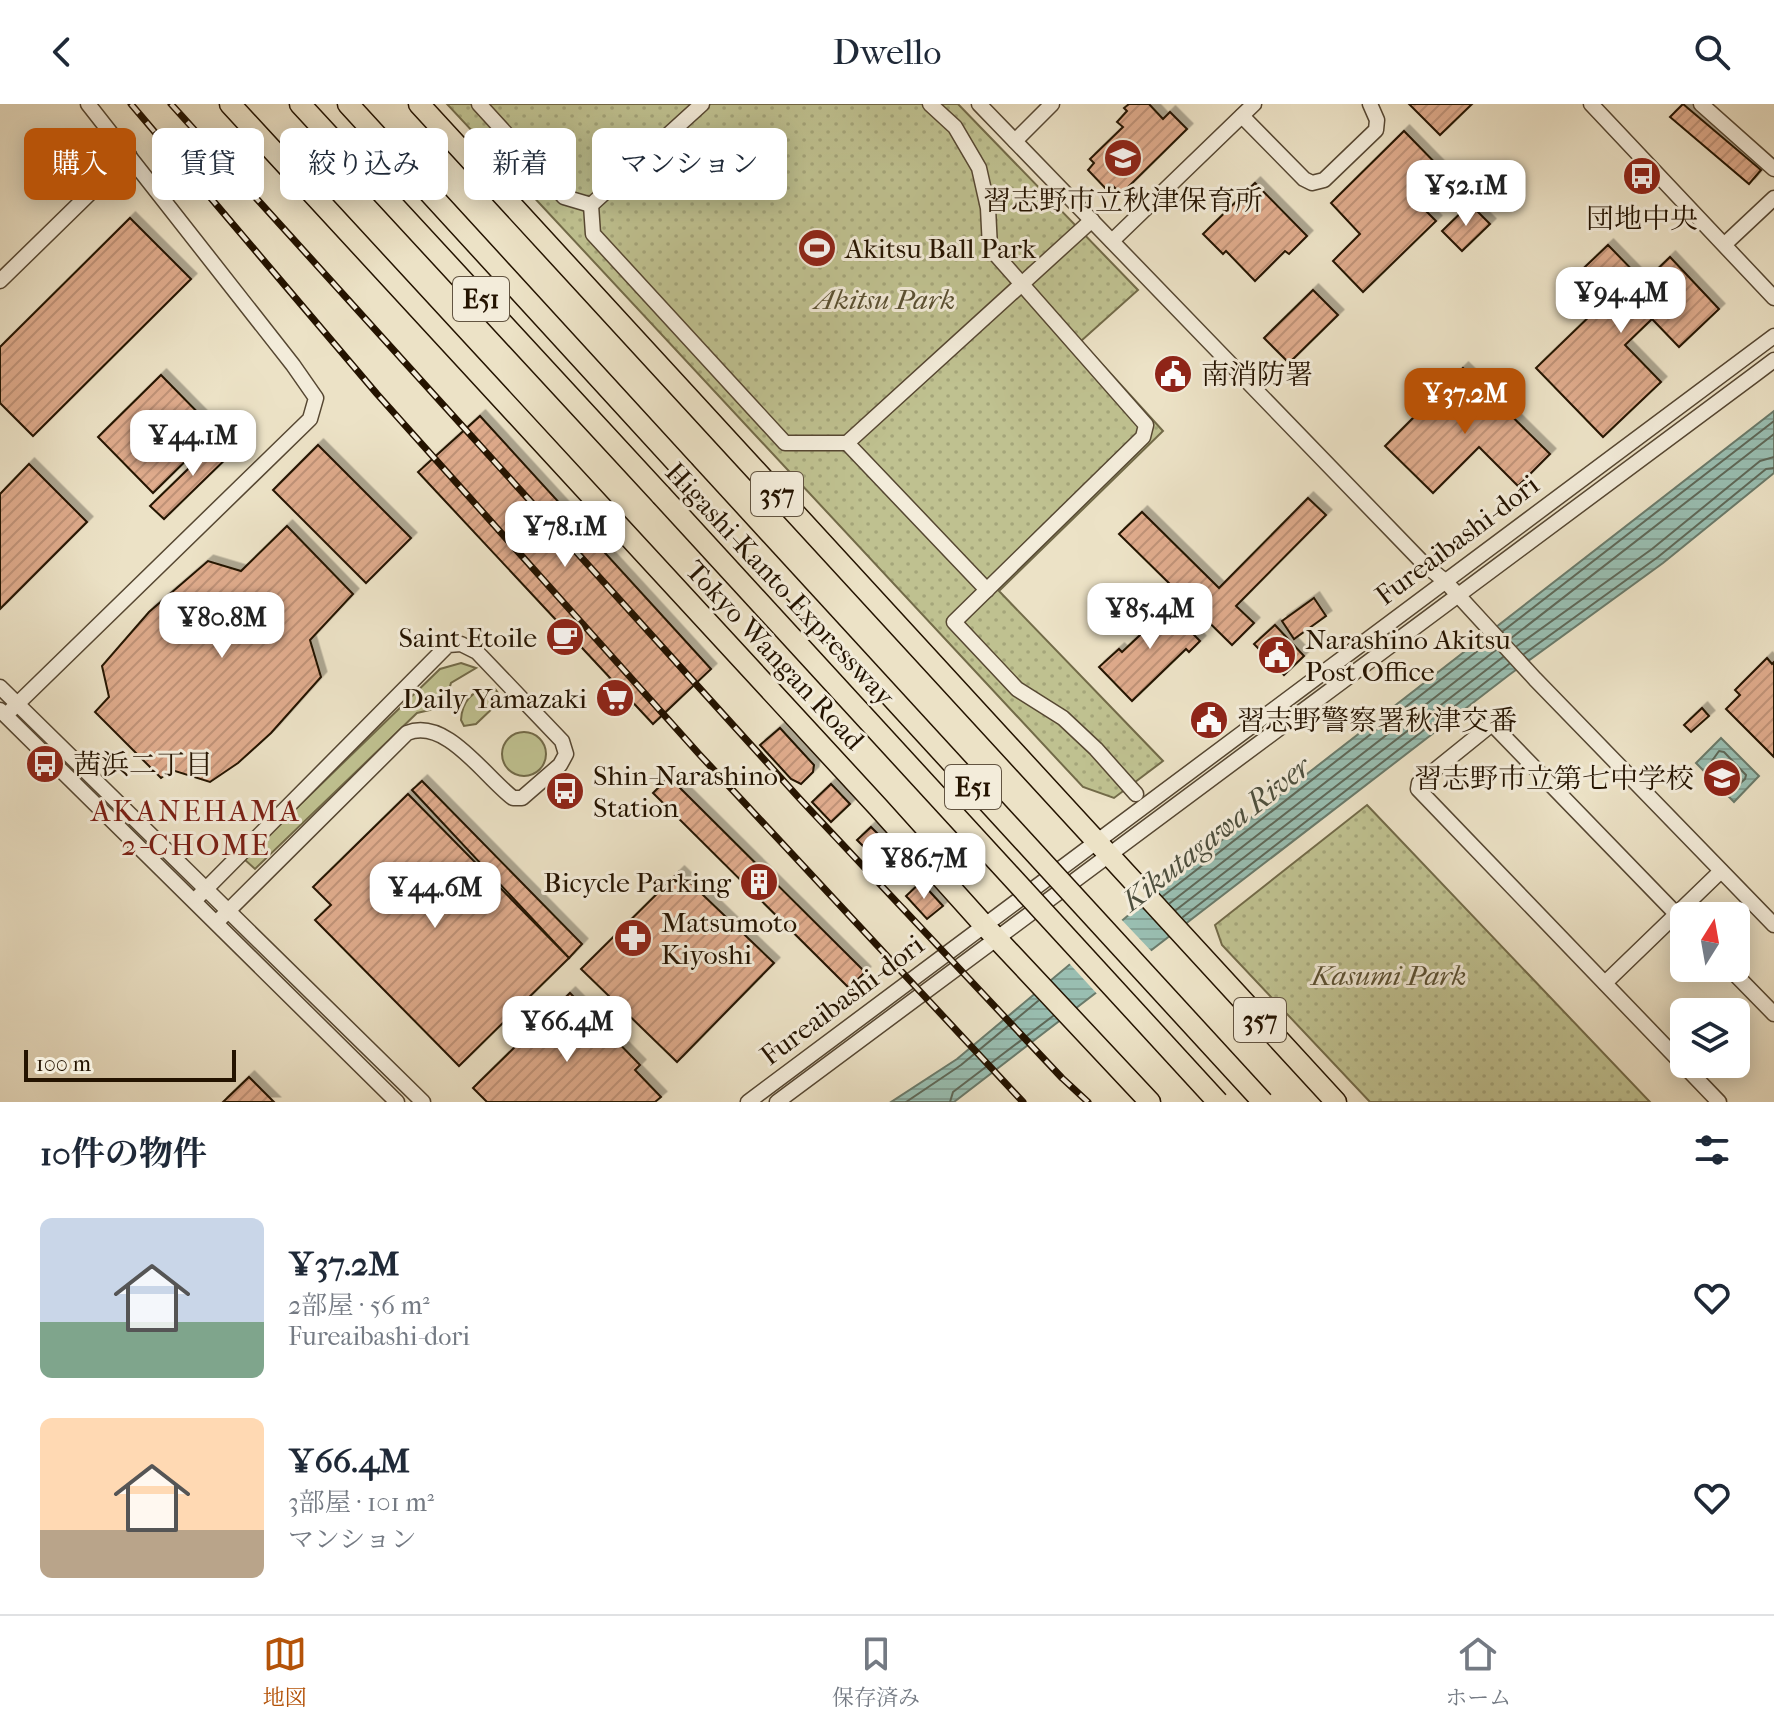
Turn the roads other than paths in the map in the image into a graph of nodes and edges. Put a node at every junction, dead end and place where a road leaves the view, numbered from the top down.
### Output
1 (88, 104) edge
2 (230, 104) edge
3 (300, 104) edge
4 (348, 104) edge
5 (419, 104) edge
6 (479, 104) edge
7 (702, 104) edge
8 (930, 104) edge
9 (979, 104) edge
10 (1050, 104) edge
11 (1254, 104) edge
12 (1370, 104) edge
13 (1591, 104) edge
14 (1701, 104) edge
15 (1242, 116) junction
16 (107, 128) edge
17 (1015, 141) junction
18 (136, 164) edge
19 (1774, 169) edge
20 (1774, 198) edge
21 (83, 200) edge
22 (591, 205) junction
23 (1092, 220) junction
24 (1112, 241) junction
25 (1725, 244) junction
26 (0, 281) edge
27 (1020, 284) junction
28 (1774, 298) edge
29 (1774, 336) edge
30 (1774, 360) edge
31 (847, 443) junction
32 (1445, 581) junction
33 (987, 590) junction
34 (1460, 596) junction
35 (0, 687) edge
36 (17, 704) junction
37 (3, 712) edge
38 (1136, 794) dead end
39 (1102, 848) junction
40 (1721, 871) junction
41 (207, 889) junction
42 (195, 900) junction
43 (1694, 902) edge
44 (1670, 908) edge
45 (229, 911) junction
46 (217, 922) junction
47 (1774, 925) edge
48 (1670, 927) edge
49 (990, 932) junction
50 (1743, 982) edge
51 (1605, 983) junction
52 (1774, 1014) edge
53 (397, 1102) edge
54 (423, 1102) edge
55 (748, 1102) edge
56 (777, 1102) edge
57 (1150, 1102) edge
58 (1218, 1102) edge
59 (1263, 1102) edge
60 (1336, 1102) edge
61 (1719, 1102) edge

1 - 16 street
2 - 49 highway, Tokyo Wangan Road
3 - 58 highway, Higashi-Kanto Expressway / E51, bridge
4 - 59 highway, Higashi-Kanto Expressway / E51, bridge
5 - 39 highway, 357
6 - 22 street
7 - 22 street
8 - 27 street
9 - 17 street
10 - 17 street
11 - 15 street
12 - 15 street
13 - 25 street
14 - 19 street
15 - 24 street
17 - 23 street
18 - 36 street
20 - 25 street
21 - 26 street
22 - 31 street
23 - 24 street
23 - 27 street
24 - 32 street
25 - 28 street
27 - 31 street
27 - 33 street
29 - 32 street, Fureaibashi-dori
30 - 34 street, Fureaibashi-dori
31 - 33 street
32 - 34 street
32 - 39 street, Fureaibashi-dori
33 - 38 street
34 - 39 street, Fureaibashi-dori
34 - 40 street
35 - 36 street
36 - 37 street
36 - 41 street
37 - 42 street
39 - 49 street, Fureaibashi-dori
39 - 60 highway, 357
40 - 43 street
40 - 47 street
41 - 42 street
41 - 45 street
41 - 45 street
42 - 46 street
44 - 51 street
45 - 46 street
45 - 54 street
46 - 53 street
48 - 51 street
49 - 55 street, Fureaibashi-dori
49 - 56 street, Fureaibashi-dori
49 - 57 highway, Tokyo Wangan Road
50 - 52 street
51 - 61 street

